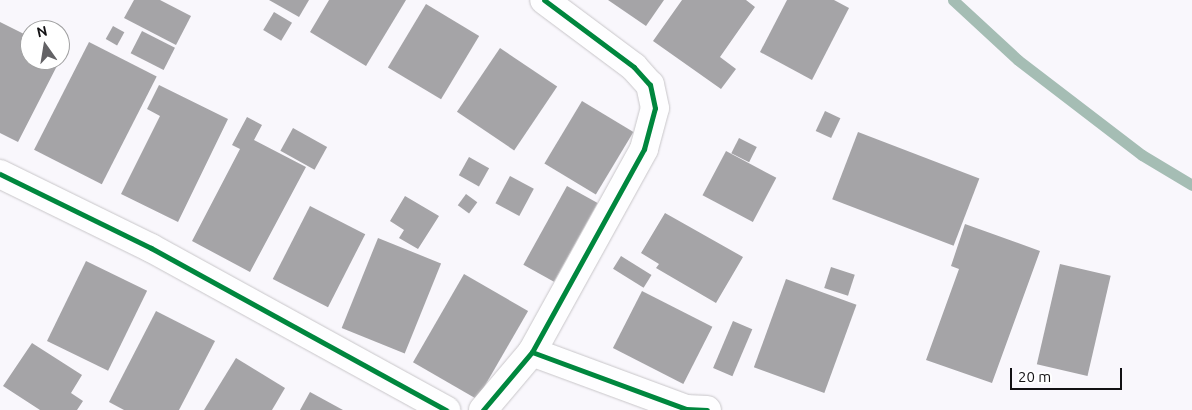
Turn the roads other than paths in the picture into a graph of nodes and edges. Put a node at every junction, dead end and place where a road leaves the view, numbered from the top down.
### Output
1 (544, 0) edge
2 (0, 174) edge
3 (532, 352) junction
4 (446, 410) edge
5 (483, 410) edge
6 (707, 410) edge

1 - 3 street
2 - 4 street
3 - 5 street
3 - 6 street

